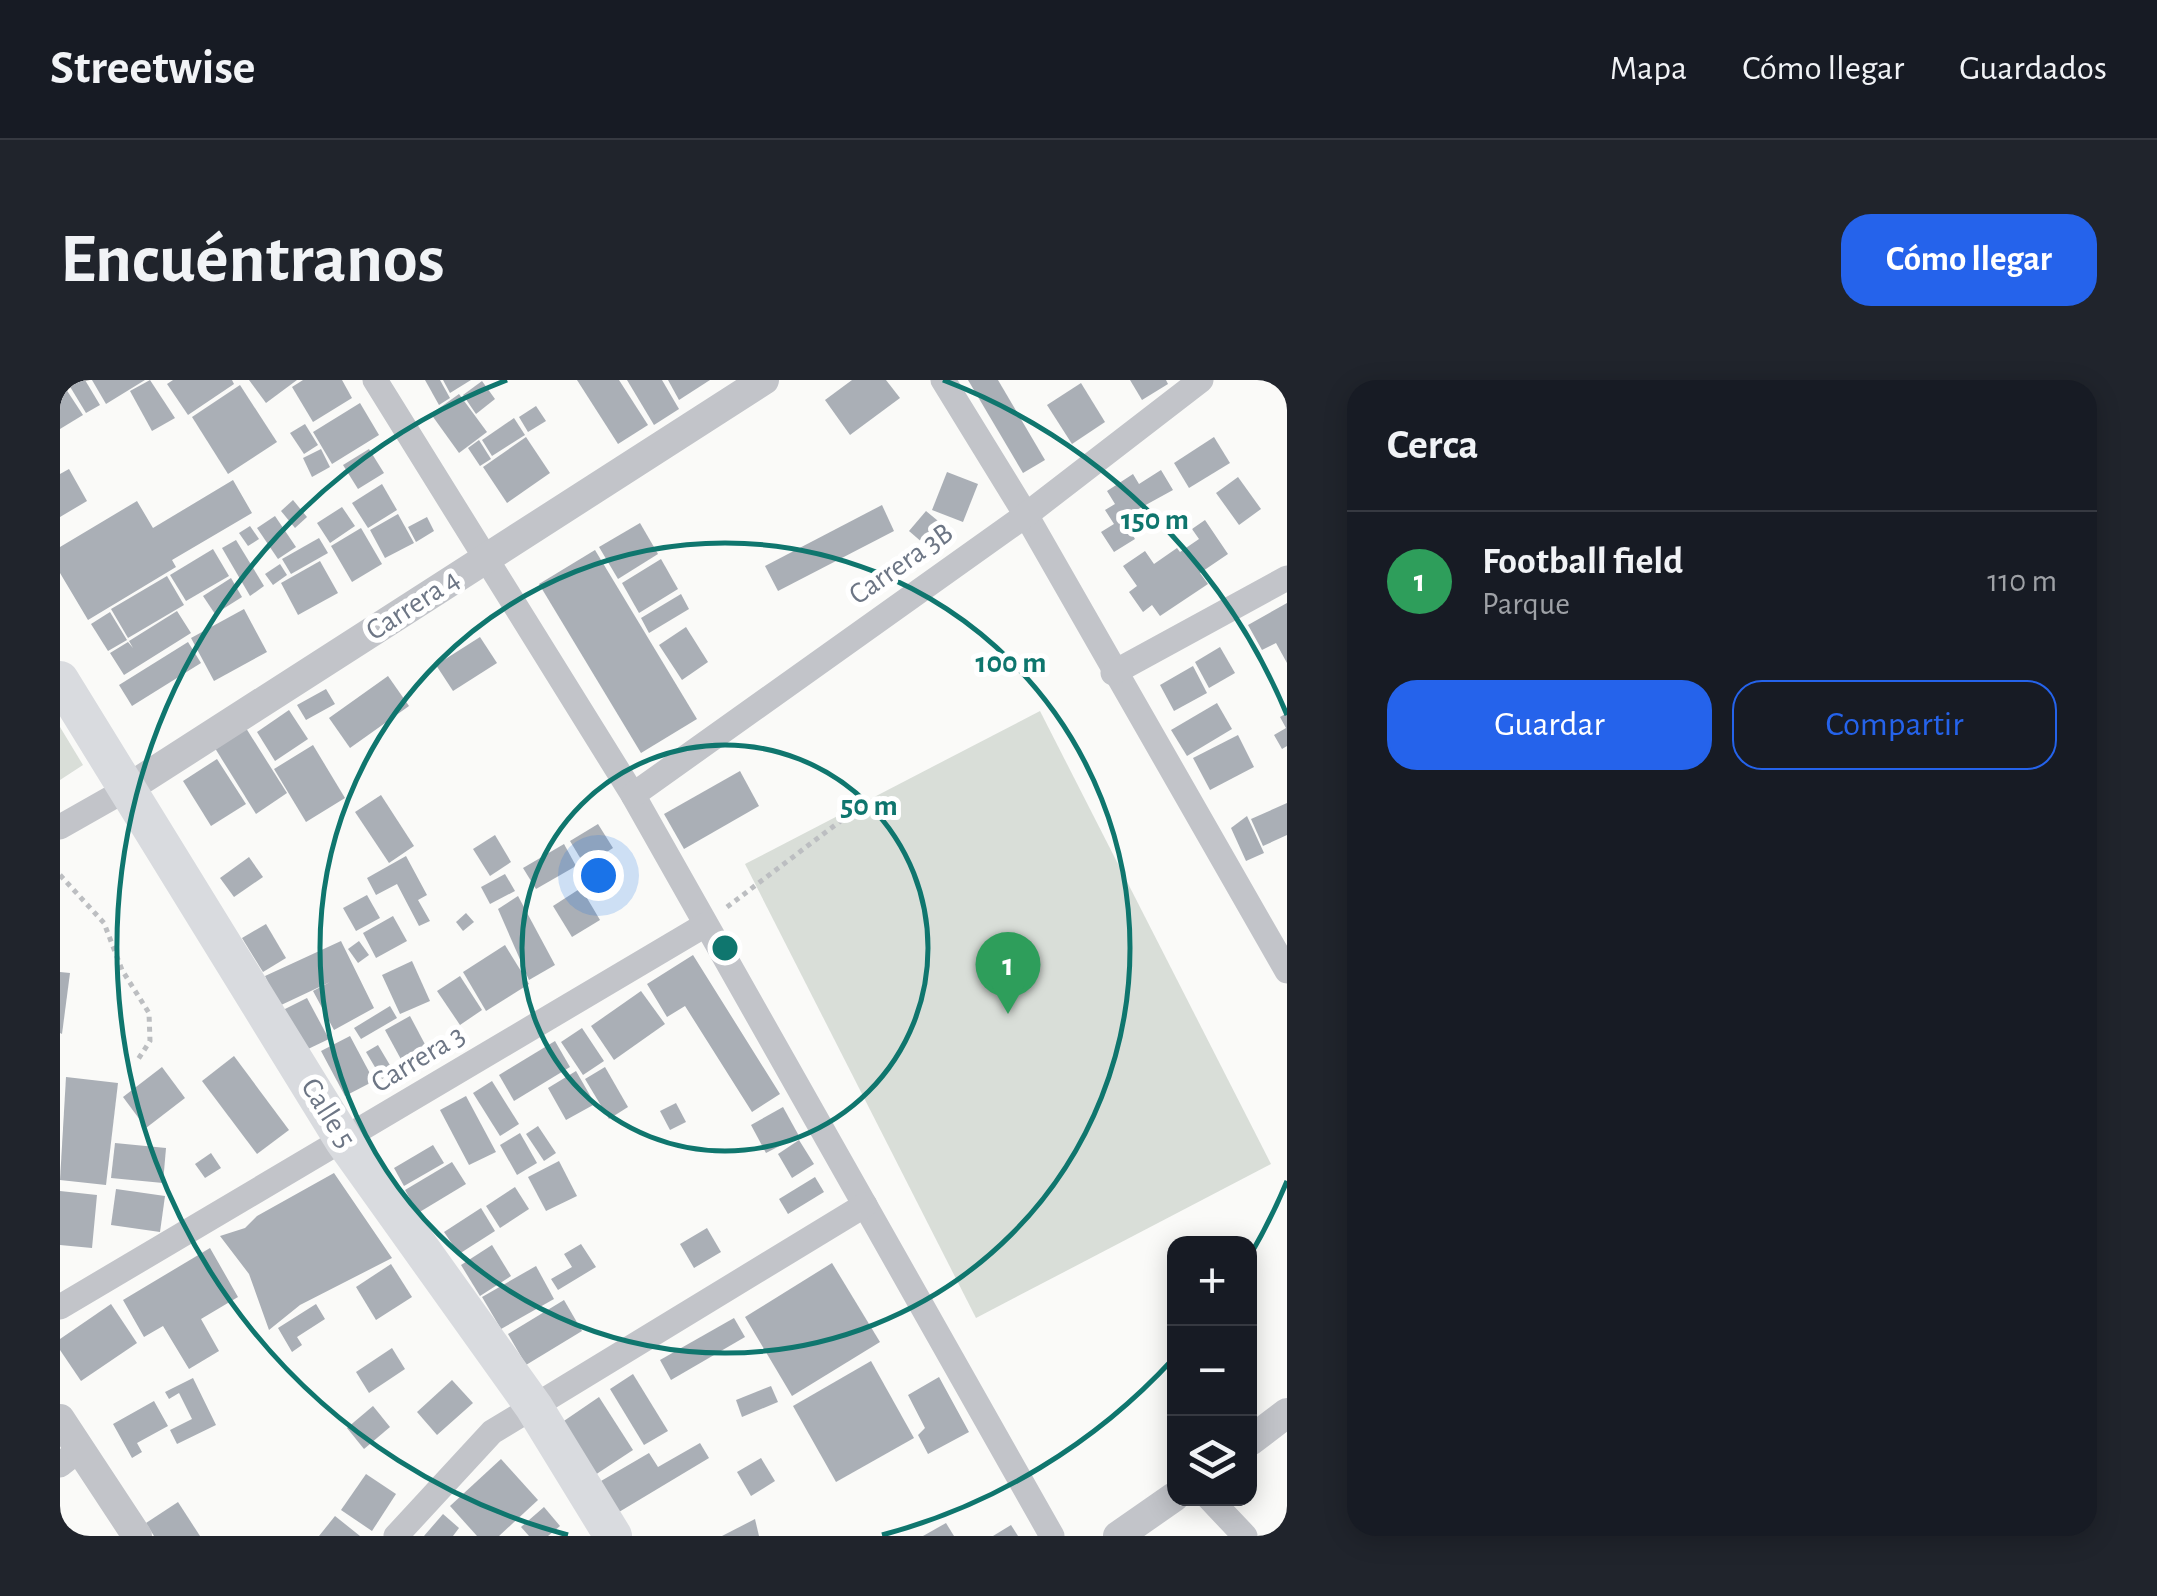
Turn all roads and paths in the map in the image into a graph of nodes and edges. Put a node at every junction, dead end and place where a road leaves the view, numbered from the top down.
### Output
1 (377, 380) edge
2 (764, 380) edge
3 (943, 380) edge
4 (1201, 380) edge
5 (1026, 515) junction
6 (488, 557) junction
7 (1287, 578) edge
8 (1113, 673) junction
9 (60, 680) edge
10 (127, 789) junction
11 (633, 795) junction
12 (851, 812) dead end
13 (60, 827) edge
14 (60, 875) edge
15 (705, 925) junction
16 (1287, 971) edge
17 (138, 1060) dead end
18 (344, 1141) junction
19 (866, 1205) junction
20 (60, 1307) edge
21 (534, 1407) junction
22 (1287, 1413) edge
23 (60, 1419) edge
24 (1257, 1436) edge
25 (70, 1458) edge
26 (1167, 1502) edge
27 (1217, 1506) edge
28 (138, 1536) edge
29 (396, 1536) edge
30 (613, 1536) edge
31 (1052, 1536) edge
32 (1118, 1536) edge
33 (1245, 1536) edge

1 - 6 street
2 - 6 street, Carrera 4
3 - 5 street
4 - 5 street, Carrera 3B
5 - 8 street
5 - 11 street, Carrera 3B
6 - 10 street, Carrera 4
6 - 11 street
7 - 8 street
8 - 16 street
9 - 10 main road, Calle 5
10 - 13 street, Carrera 4
10 - 18 main road, Calle 5
11 - 15 street
12 - 15 path
14 - 17 path
15 - 18 street, Carrera 3
15 - 19 street
18 - 20 street, Carrera 3
18 - 21 main road, Calle 5
19 - 21 street
19 - 31 street
21 - 29 street
21 - 30 main road, Calle 5
22 - 24 street
23 - 25 street
25 - 28 street
26 - 32 street
27 - 33 street

